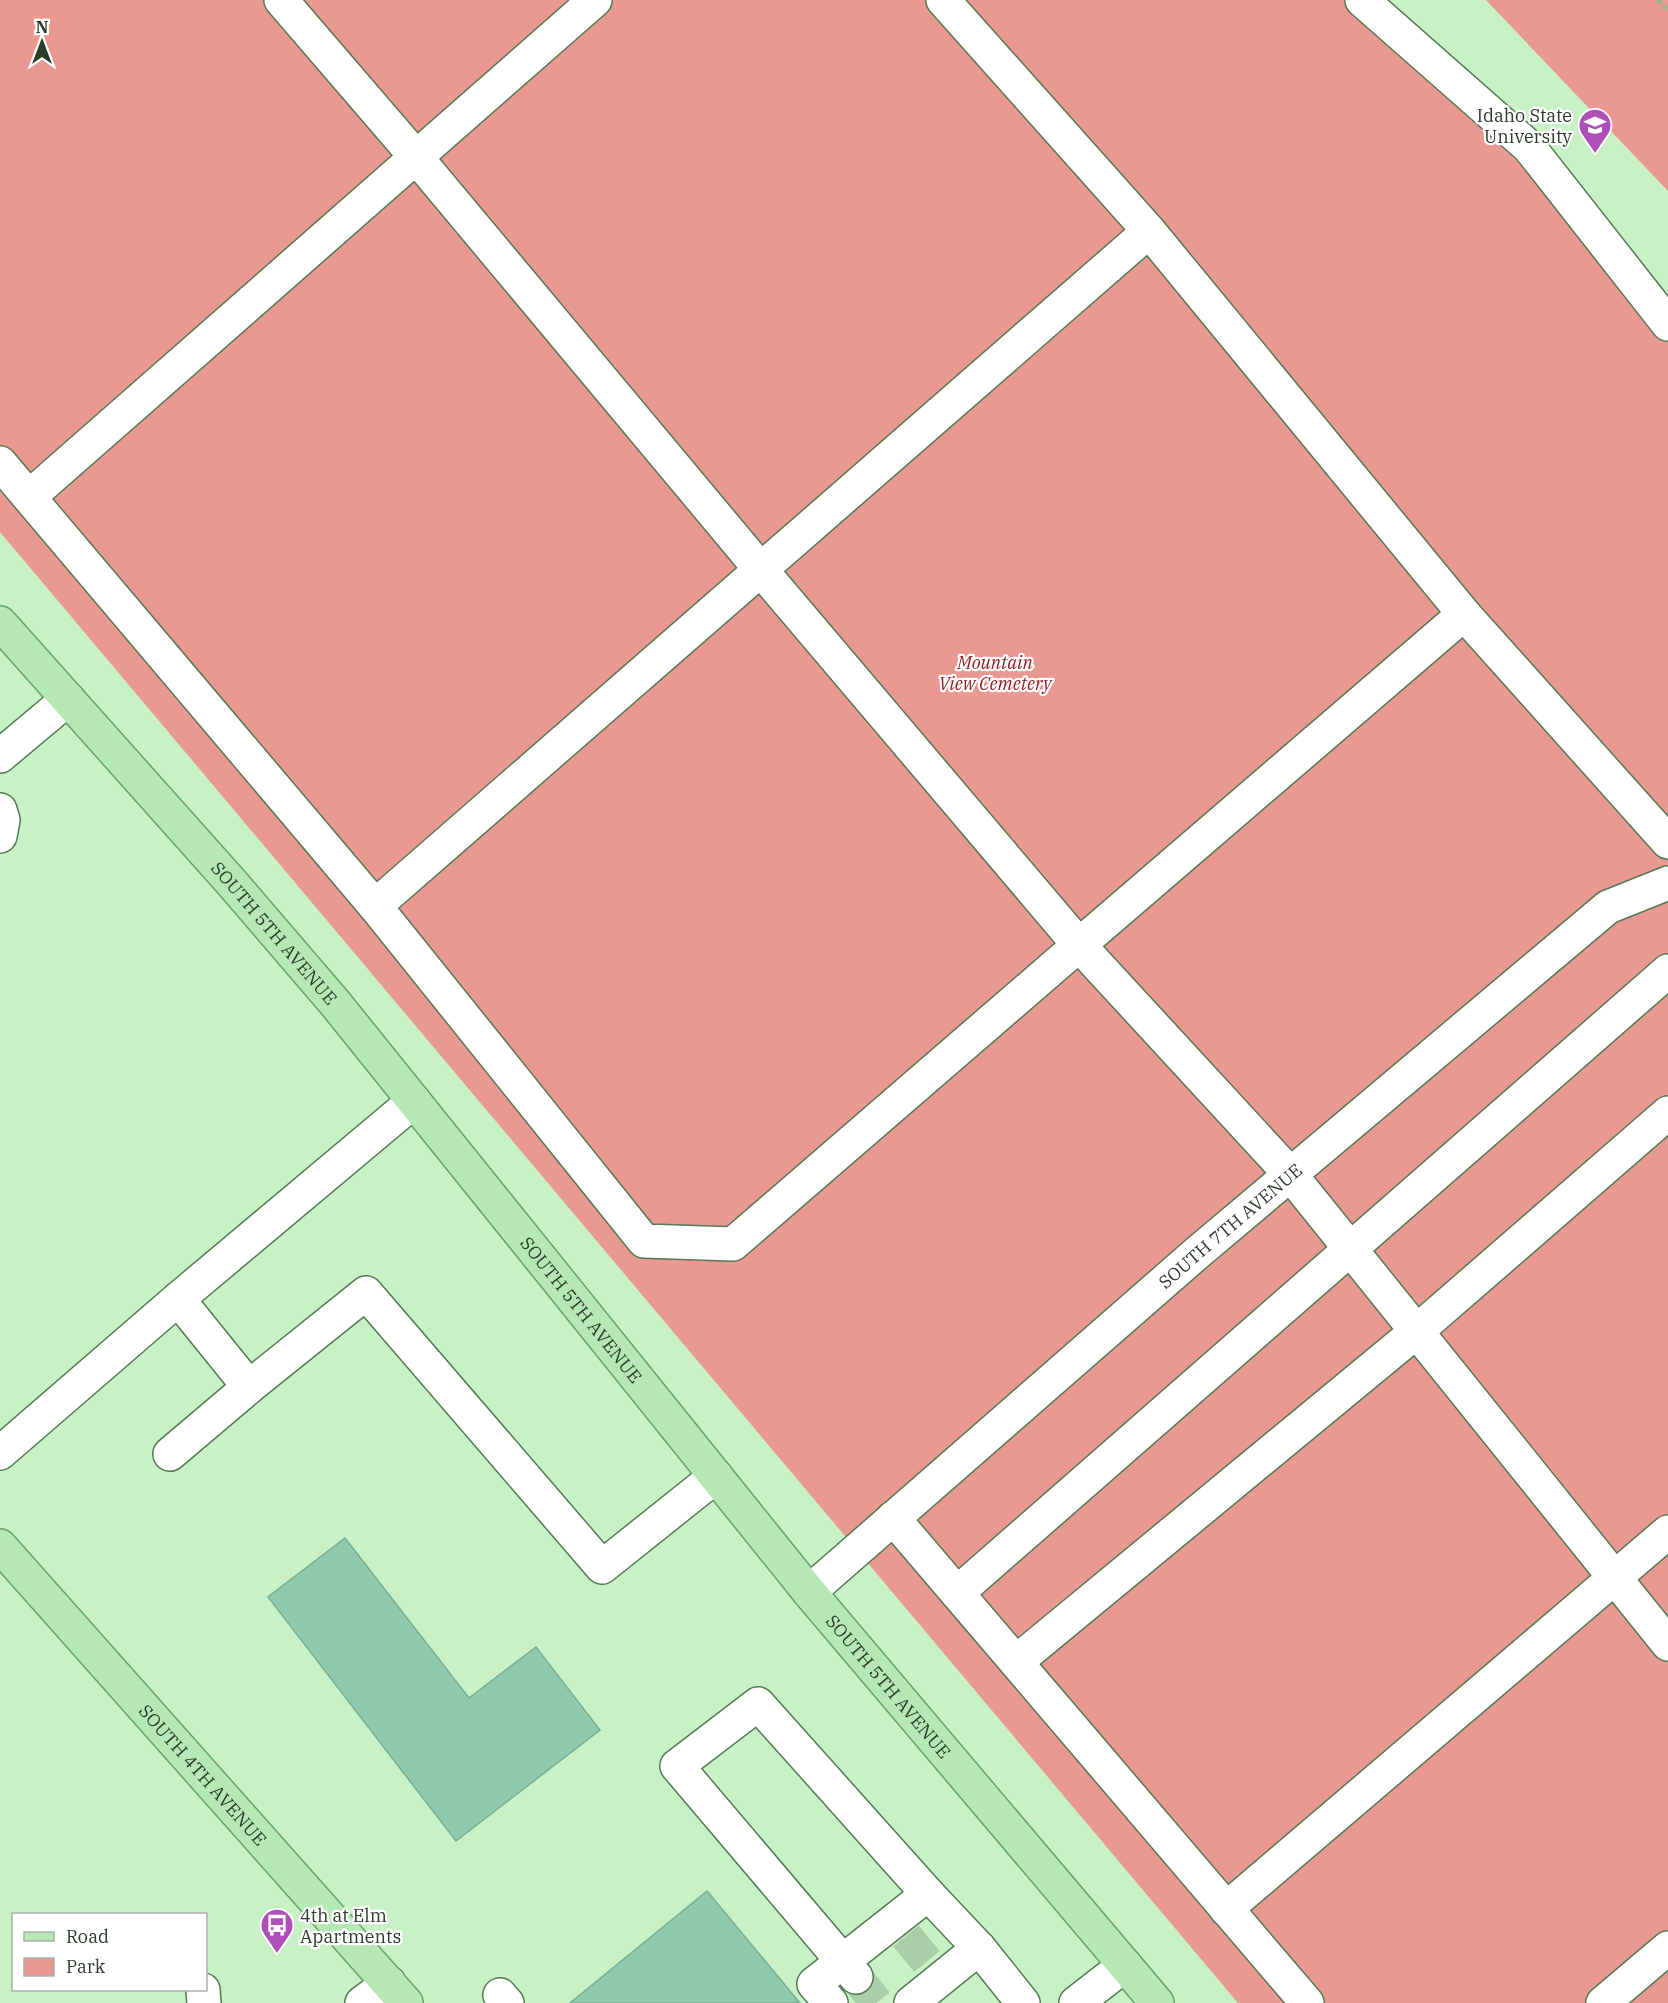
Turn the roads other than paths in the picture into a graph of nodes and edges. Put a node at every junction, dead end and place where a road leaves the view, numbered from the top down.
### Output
1 (281, 0) edge
2 (595, 0) edge
3 (943, 0) edge
4 (1362, 0) edge
5 (416, 157) junction
6 (1149, 231) junction
7 (1668, 324) edge
8 (0, 463) edge
9 (28, 496) junction
10 (761, 570) junction
11 (1464, 614) junction
12 (0, 622) edge
13 (68, 699) junction
14 (0, 756) edge
15 (0, 810) edge
16 (0, 836) edge
17 (1668, 842) edge
18 (1668, 883) edge
19 (375, 906) junction
20 (1079, 945) junction
21 (1668, 971) edge
22 (414, 1101) junction
23 (1668, 1113) edge
24 (1290, 1174) junction
25 (1350, 1249) junction
26 (178, 1299) junction
27 (1417, 1331) junction
28 (249, 1387) junction
29 (0, 1453) edge
30 (170, 1454) dead end
31 (716, 1476) junction
32 (893, 1518) junction
33 (1668, 1532) edge
34 (0, 1546) edge
35 (1615, 1577) junction
36 (809, 1592) junction
37 (957, 1593) junction
38 (1668, 1644) edge
39 (1016, 1662) junction
40 (928, 1893) junction
41 (1226, 1909) junction
42 (979, 1948) junction
43 (1668, 1948) edge
44 (1125, 1965) junction
45 (849, 1969) junction
46 (397, 1993) edge
47 (362, 2003) edge
48 (831, 2003) tunnel mouth
49 (911, 2003) edge
50 (1023, 2003) edge
51 (1076, 2003) edge
52 (1157, 2003) edge
53 (1307, 2003) edge
54 (1603, 2003) edge

1 - 5 street
2 - 5 street
3 - 6 street
4 - 7 street
5 - 9 street
5 - 10 street
6 - 10 street
6 - 11 street
8 - 9 street
9 - 19 street
10 - 19 street
10 - 20 street
11 - 17 street
11 - 20 street
12 - 13 main road, SOUTH 5TH AVENUE
13 - 14 street
13 - 22 main road, SOUTH 5TH AVENUE
15 - 16 street
18 - 24 street, SOUTH 7TH AVENUE
19 - 20 street
20 - 24 street
21 - 25 street
22 - 26 street
22 - 31 main road, SOUTH 5TH AVENUE
23 - 27 street
24 - 25 street
24 - 32 street, SOUTH 7TH AVENUE
25 - 27 street
25 - 37 street
26 - 28 street
26 - 29 street
27 - 35 street
27 - 39 street
28 - 30 street
28 - 31 street
31 - 36 main road, SOUTH 5TH AVENUE
32 - 36 street, SOUTH 7TH AVENUE
32 - 37 street
33 - 35 street
34 - 46 main road, SOUTH 4TH AVENUE
35 - 38 street
35 - 41 street
36 - 44 main road, SOUTH 5TH AVENUE
37 - 39 street
39 - 41 street
40 - 42 street
40 - 45 street
40 - 45 street
41 - 53 street
42 - 49 street
42 - 50 street
43 - 54 street
44 - 51 street
44 - 52 main road, SOUTH 5TH AVENUE
45 - 48 street
46 - 47 street

